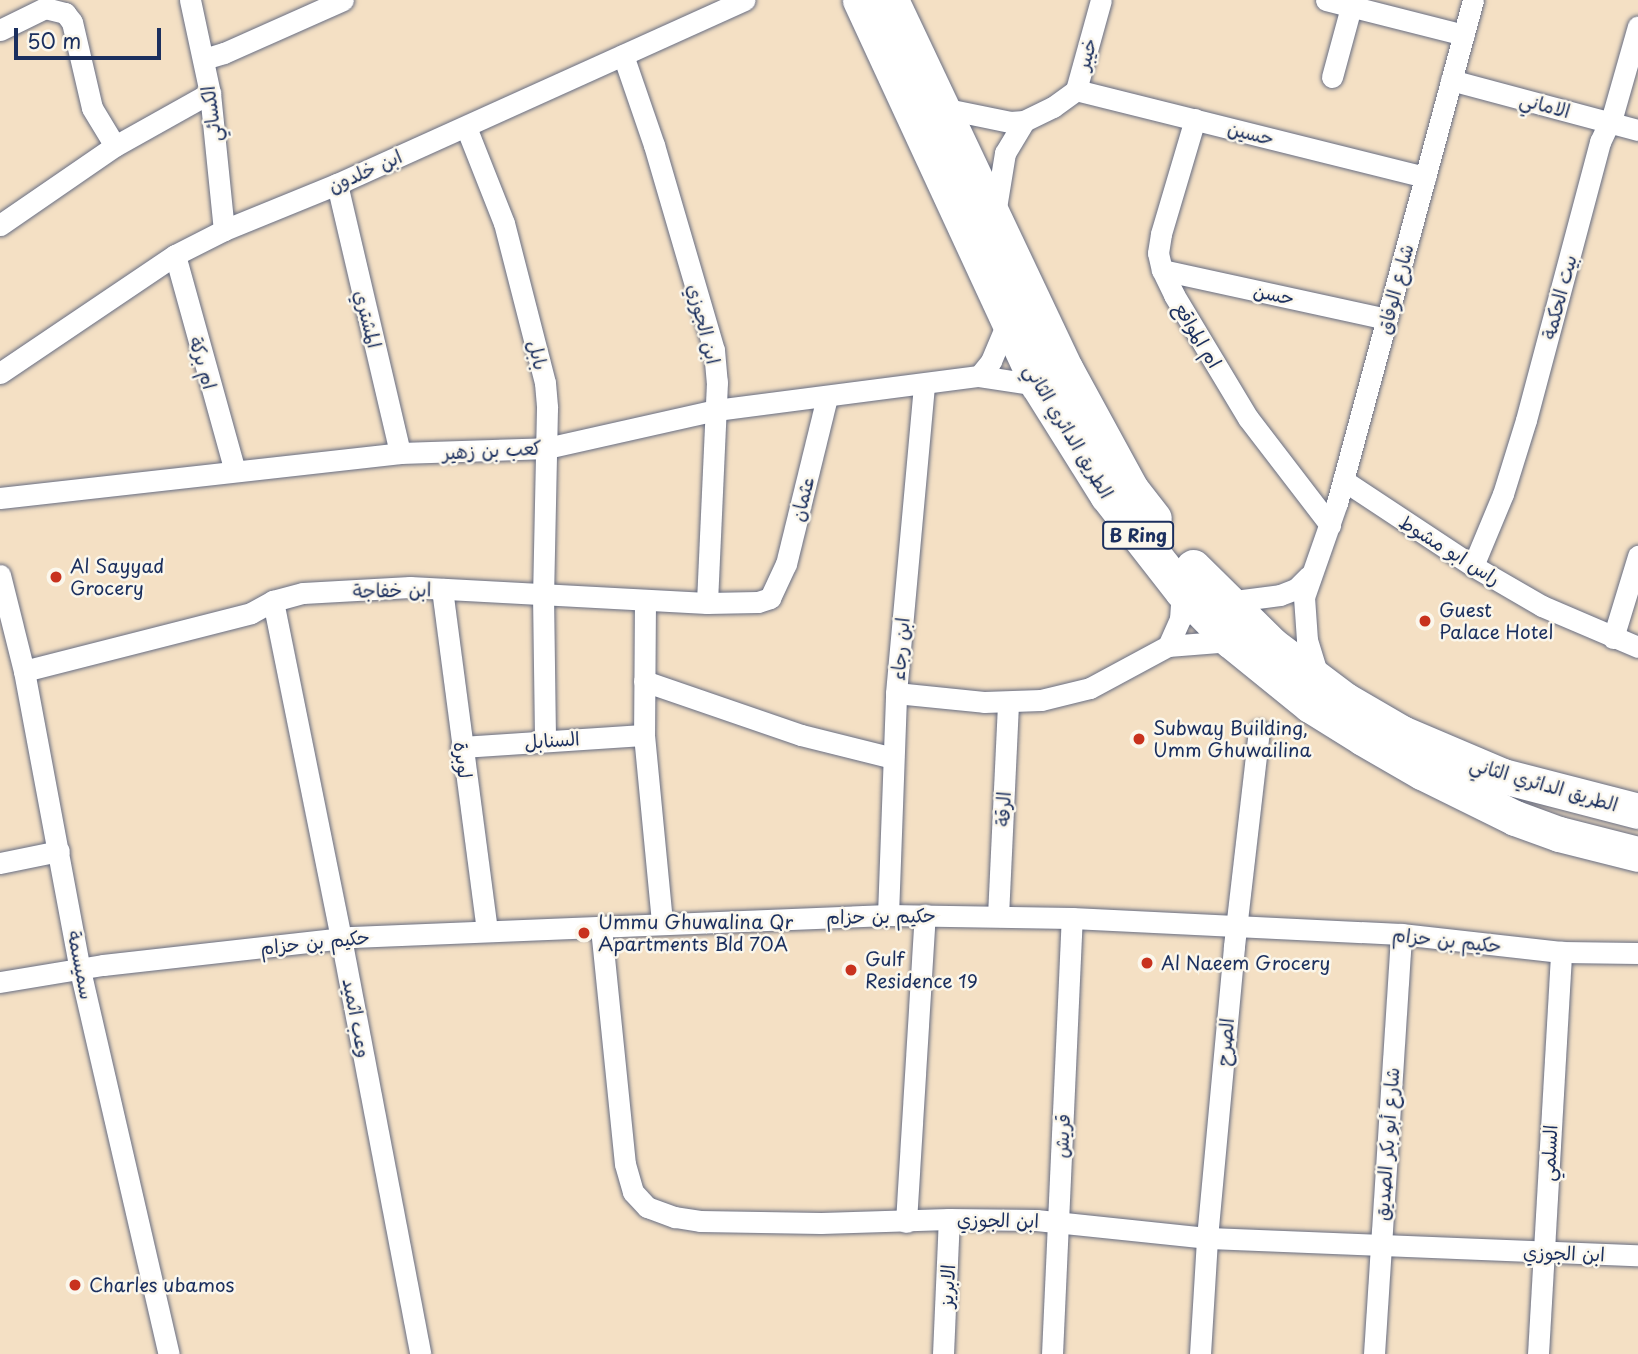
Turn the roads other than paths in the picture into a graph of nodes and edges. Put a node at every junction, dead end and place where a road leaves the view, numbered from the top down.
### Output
1 (190, 0) edge
2 (343, 0) edge
3 (744, 0) edge
4 (860, 0) edge
5 (891, 0) edge
6 (1101, 0) edge
7 (1326, 0) edge
8 (1474, 0) edge
9 (1351, 7) junction
10 (1638, 26) edge
11 (0, 30) edge
12 (1464, 35) junction
13 (623, 55) junction
14 (204, 59) junction
15 (1332, 77) dead end
16 (1451, 80) junction
17 (1076, 90) junction
18 (210, 101) junction
19 (942, 108) junction
20 (1195, 119) junction
21 (1024, 121) junction
22 (1609, 122) junction
23 (466, 127) junction
24 (1638, 130) edge
25 (115, 146) junction
26 (1425, 177) junction
27 (337, 184) junction
28 (994, 220) junction
29 (0, 225) edge
30 (224, 230) junction
31 (175, 255) junction
32 (1162, 270) junction
33 (1386, 319) junction
34 (1007, 323) junction
35 (1, 371) edge
36 (979, 376) junction
37 (924, 384) junction
38 (1038, 386) junction
39 (827, 397) junction
40 (716, 410) junction
41 (547, 448) junction
42 (400, 453) junction
43 (234, 471) junction
44 (1343, 480) junction
45 (0, 498) edge
46 (1330, 525) junction
47 (1638, 556) edge
48 (1473, 566) junction
49 (0, 575) edge
50 (1309, 576) junction
51 (442, 589) junction
52 (1182, 591) junction
53 (543, 594) junction
54 (770, 598) joint
55 (645, 600) junction
56 (273, 601) junction
57 (1227, 602) junction
58 (707, 603) junction
59 (1613, 638) junction
60 (1231, 641) junction
61 (1168, 646) junction
62 (1638, 647) edge
63 (24, 671) junction
64 (644, 681) junction
65 (1320, 681) junction
66 (896, 693) junction
67 (1008, 702) junction
68 (1259, 730) dead end
69 (644, 735) junction
70 (545, 740) junction
71 (461, 747) junction
72 (893, 758) junction
73 (1638, 811) edge
74 (60, 851) junction
75 (1638, 855) edge
76 (0, 863) edge
77 (888, 915) junction
78 (925, 915) junction
79 (998, 916) junction
80 (1072, 918) junction
81 (662, 923) junction
82 (601, 928) junction
83 (1237, 929) junction
84 (487, 930) junction
85 (1401, 934) junction
86 (341, 938) junction
87 (1561, 952) junction
88 (1638, 953) edge
89 (80, 970) junction
90 (0, 982) edge
91 (949, 1219) junction
92 (906, 1222) junction
93 (1058, 1222) junction
94 (1208, 1238) junction
95 (1381, 1247) junction
96 (1544, 1252) junction
97 (1638, 1255) edge
98 (169, 1354) edge
99 (420, 1354) edge
100 (943, 1354) edge
101 (1052, 1354) edge
102 (1200, 1354) edge
103 (1374, 1354) edge
104 (1538, 1354) edge

1 - 14 street, الكسائي
2 - 14 street
3 - 13 street, ابن خلدون
4 - 34 main road, الطريق الدائري الثاني / B Ring
5 - 19 main road, الطريق الدائري الثاني / B Ring
6 - 17 street, خيبر
7 - 9 street
8 - 12 street, شارع الوفاق
9 - 12 street
9 - 15 street
10 - 22 street, بيت الحكمة
11 - 25 street
12 - 16 street, شارع الوفاق
13 - 23 street, ابن خلدون
13 - 40 street, ابن الجوزي
14 - 18 street, الكسائي
16 - 22 street, الاماني
16 - 26 street, شارع الوفاق
17 - 20 street, حسين
17 - 21 street, خيبر
18 - 25 street
18 - 30 street, الكسائي
19 - 21 street
19 - 28 main road, الطريق الدائري الثاني / B Ring
20 - 26 street, حسين
20 - 32 street, ام المواقع
21 - 28 street
22 - 24 street, الاماني
22 - 48 street, بيت الحكمة
23 - 27 street, ابن خلدون
23 - 41 street, بابل
25 - 29 street
26 - 33 street, شارع الوفاق
27 - 30 street, ابن خلدون
27 - 42 street, المشتري
28 - 57 main road, الطريق الدائري الثاني / B Ring
30 - 31 street, ابن خلدون
31 - 35 street, ابن خلدون
31 - 43 street, ام بركة
32 - 33 street, حسن
32 - 46 street, ام المواقع
33 - 44 street, شارع الوفاق
34 - 36 street
34 - 38 main road, الطريق الدائري الثاني / B Ring
36 - 37 street, كعب بن زهير
36 - 38 street, كعب بن زهير
37 - 39 street, كعب بن زهير
37 - 66 street, ابن رجاء
38 - 52 main road, الطريق الدائري الثاني / B Ring
39 - 40 street, كعب بن زهير
39 - 54 street, عثمان
40 - 41 street, كعب بن زهير
40 - 58 street, ابن الجوزي
41 - 42 street, كعب بن زهير
41 - 53 street, بابل
42 - 43 street, كعب بن زهير
43 - 45 street, كعب بن زهير
44 - 46 street, شارع الوفاق
44 - 48 street, راس ابو مشوط
46 - 50 street, شارع الوفاق
47 - 59 street
48 - 59 street, راس ابو مشوط
49 - 63 street, سميسمة
50 - 57 street
50 - 65 street, شارع الوفاق
51 - 53 street, ابن خفاجة
51 - 56 street, ابن خفاجة
51 - 71 street, لوبرة
52 - 60 main road, الطريق الدائري الثاني / B Ring
52 - 61 street
53 - 55 street, ابن خفاجة
53 - 70 street, بابل
54 - 58 street, ابن خفاجة
55 - 58 street, ابن خفاجة
55 - 64 street
56 - 63 street, ابن خفاجة
56 - 86 street, وعب اثميد
57 - 65 main road, الطريق الدائري الثاني / B Ring
59 - 62 street, راس ابو مشوط
60 - 61 street
60 - 75 main road, الطريق الدائري الثاني / B Ring
61 - 67 street
63 - 74 street, سميسمة
64 - 69 street
64 - 72 street
65 - 73 main road, الطريق الدائري الثاني / B Ring
66 - 67 street
66 - 72 street, ابن رجاء
67 - 79 street, الرقة
68 - 83 street, الصرح
69 - 70 street, السنابل
69 - 81 street
70 - 71 street, السنابل
71 - 84 street, لوبرة
72 - 77 street, ابن رجاء
74 - 76 street
74 - 89 street, سميسمة
77 - 78 street, حكيم بن حزام
77 - 81 street, حكيم بن حزام
78 - 79 street, حكيم بن حزام
78 - 92 street
79 - 80 street, حكيم بن حزام
80 - 83 street, حكيم بن حزام
80 - 93 street, قريش
81 - 82 street, حكيم بن حزام
82 - 84 street, حكيم بن حزام
82 - 92 street, ابن الجوزي
83 - 85 street, حكيم بن حزام
83 - 94 street, الصرح
84 - 86 street, حكيم بن حزام
85 - 87 street, حكيم بن حزام
85 - 95 street, شارع أبو بكر الصديق
86 - 89 street, حكيم بن حزام
86 - 99 street, وعب اثميد
87 - 88 street, حكيم بن حزام
87 - 96 street, السلمي
89 - 90 street, حكيم بن حزام
89 - 98 street, سميسمة
91 - 92 street, ابن الجوزي
91 - 93 street, ابن الجوزي
91 - 100 street, الابريز
93 - 94 street, ابن الجوزي
93 - 101 street, قريش
94 - 95 street, ابن الجوزي
94 - 102 street, الصرح
95 - 96 street, ابن الجوزي
95 - 103 street, شارع أبو بكر الصديق
96 - 97 street, ابن الجوزي
96 - 104 street, السلمي

